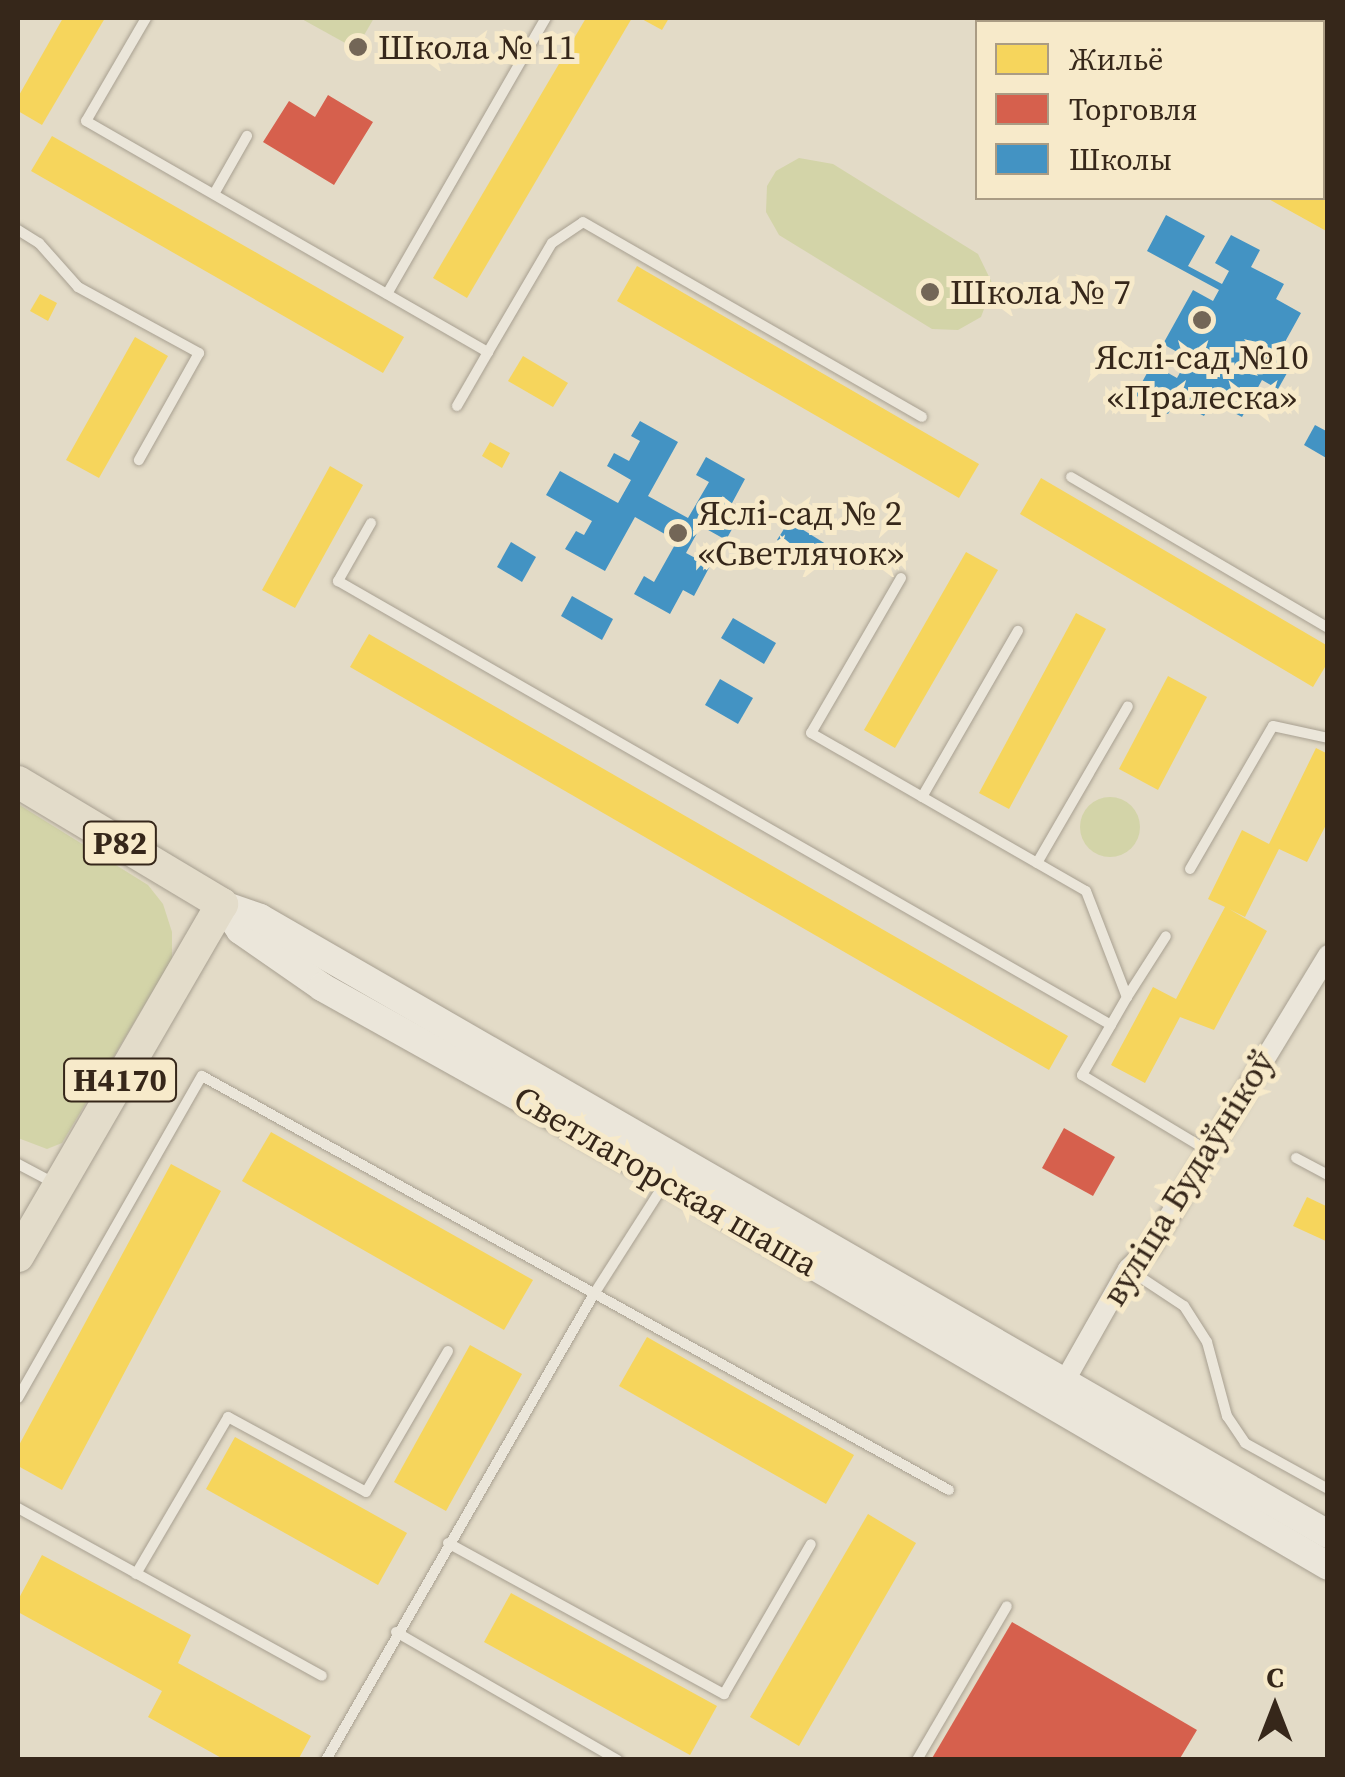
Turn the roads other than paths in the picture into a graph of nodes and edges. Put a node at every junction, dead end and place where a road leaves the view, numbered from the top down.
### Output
1 (146, 18) edge
2 (546, 18) edge
3 (247, 136) dead end
4 (214, 194) junction
5 (18, 230) edge
6 (387, 294) junction
7 (488, 352) junction
8 (458, 406) dead end
9 (922, 418) dead end
10 (139, 460) dead end
11 (1071, 477) dead end
12 (371, 523) dead end
13 (901, 578) dead end
14 (1328, 628) edge
15 (1018, 631) dead end
16 (1128, 706) dead end
17 (1328, 738) edge
18 (18, 782) edge
19 (922, 796) junction
20 (1037, 863) junction
21 (1190, 869) dead end
22 (222, 904) junction
23 (1166, 936) dead end
24 (1328, 955) edge
25 (1127, 998) junction
26 (1110, 1025) junction
27 (1207, 1150) junction
28 (1296, 1158) dead end
29 (18, 1164) edge
30 (1328, 1175) edge
31 (667, 1180) junction
32 (58, 1185) junction
33 (18, 1256) edge
34 (1128, 1268) junction
35 (594, 1294) junction
36 (448, 1351) dead end
37 (1058, 1393) junction
38 (18, 1398) edge
39 (1328, 1489) edge
40 (949, 1490) dead end
41 (18, 1508) edge
42 (1328, 1534) edge
43 (448, 1544) junction
44 (811, 1544) dead end
45 (1328, 1566) edge
46 (136, 1574) junction
47 (1007, 1606) dead end
48 (396, 1632) junction
49 (322, 1676) dead end
50 (326, 1760) edge
51 (618, 1760) edge
52 (917, 1760) edge

1 - 4 lane
2 - 6 lane
3 - 4 lane
4 - 6 lane
5 - 10 lane
6 - 7 lane
7 - 8 lane
7 - 9 lane
11 - 14 lane
12 - 26 lane
13 - 19 lane
15 - 19 lane
16 - 20 lane
17 - 21 lane
18 - 22 main road, Светлагорская шаша / Р82
19 - 20 lane
20 - 25 lane
22 - 31 main road, Светлагорская шаша / Р82
22 - 32 main road, Н4170
22 - 37 main road
23 - 25 lane
24 - 27 street, вуліца Будаўнікоў
25 - 26 lane
26 - 27 lane
27 - 34 street, вуліца Будаўнікоў
28 - 30 lane
29 - 32 lane
31 - 35 lane
31 - 37 main road, Светлагорская шаша / Р82
32 - 33 main road, Н4170
34 - 37 street, вуліца Будаўнікоў
34 - 39 lane
35 - 38 lane
35 - 40 lane
35 - 43 lane
36 - 46 lane
37 - 42 main road
37 - 45 main road, Светлагорская шаша / Р82
41 - 46 lane
43 - 44 lane
43 - 48 lane
46 - 49 lane
47 - 52 lane
48 - 50 lane
48 - 51 lane

